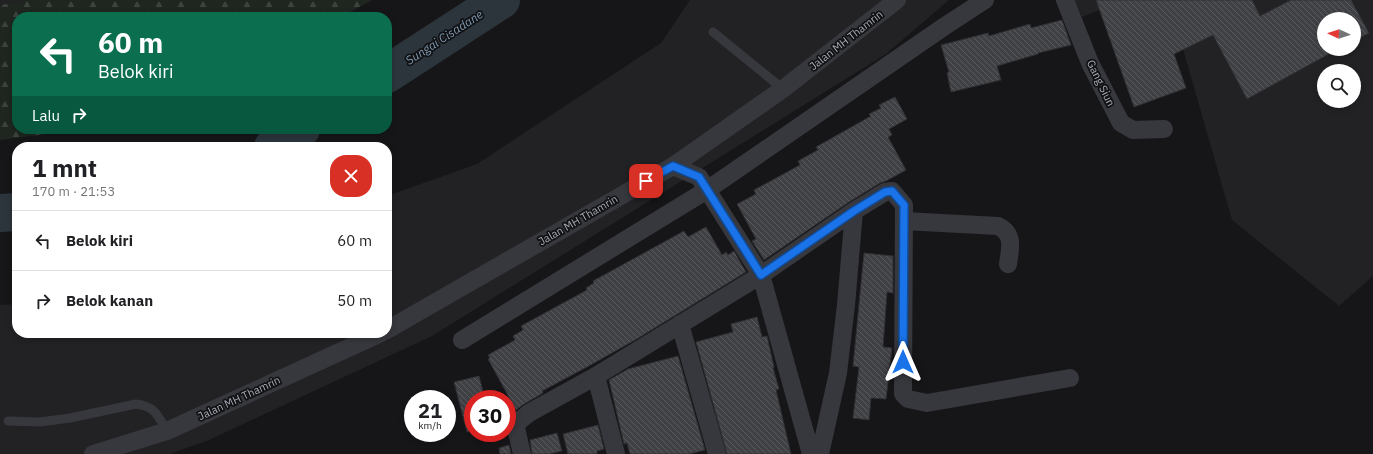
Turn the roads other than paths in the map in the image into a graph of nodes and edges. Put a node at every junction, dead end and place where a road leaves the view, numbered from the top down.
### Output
1 (897, 0) edge
2 (985, 0) edge
3 (1065, 0) edge
4 (713, 32) dead end
5 (784, 89) junction
6 (1164, 129) dead end
7 (673, 166) junction
8 (707, 190) junction
9 (854, 211) junction
10 (904, 221) junction
11 (1008, 264) dead end
12 (761, 275) junction
13 (680, 324) junction
14 (392, 327) edge
15 (370, 338) edge
16 (462, 340) dead end
17 (596, 376) junction
18 (1070, 378) dead end
19 (8, 421) dead end
20 (167, 431) junction
21 (93, 454) edge
22 (522, 454) edge
23 (616, 454) edge
24 (717, 454) edge
25 (811, 454) edge
26 (820, 454) edge

1 - 5 street, Jalan MH Thamrin
2 - 8 street
3 - 6 street, Gang Siun
4 - 5 lane
5 - 7 street, Jalan MH Thamrin
7 - 8 street
7 - 14 street, Jalan MH Thamrin
8 - 12 street
8 - 16 street
9 - 10 street
9 - 12 street
9 - 26 street
10 - 11 street
10 - 18 street
12 - 13 street
12 - 25 street
13 - 17 street
13 - 24 street
15 - 20 street, Jalan MH Thamrin
17 - 22 street
17 - 23 street
19 - 20 lane
20 - 21 street, Jalan MH Thamrin

